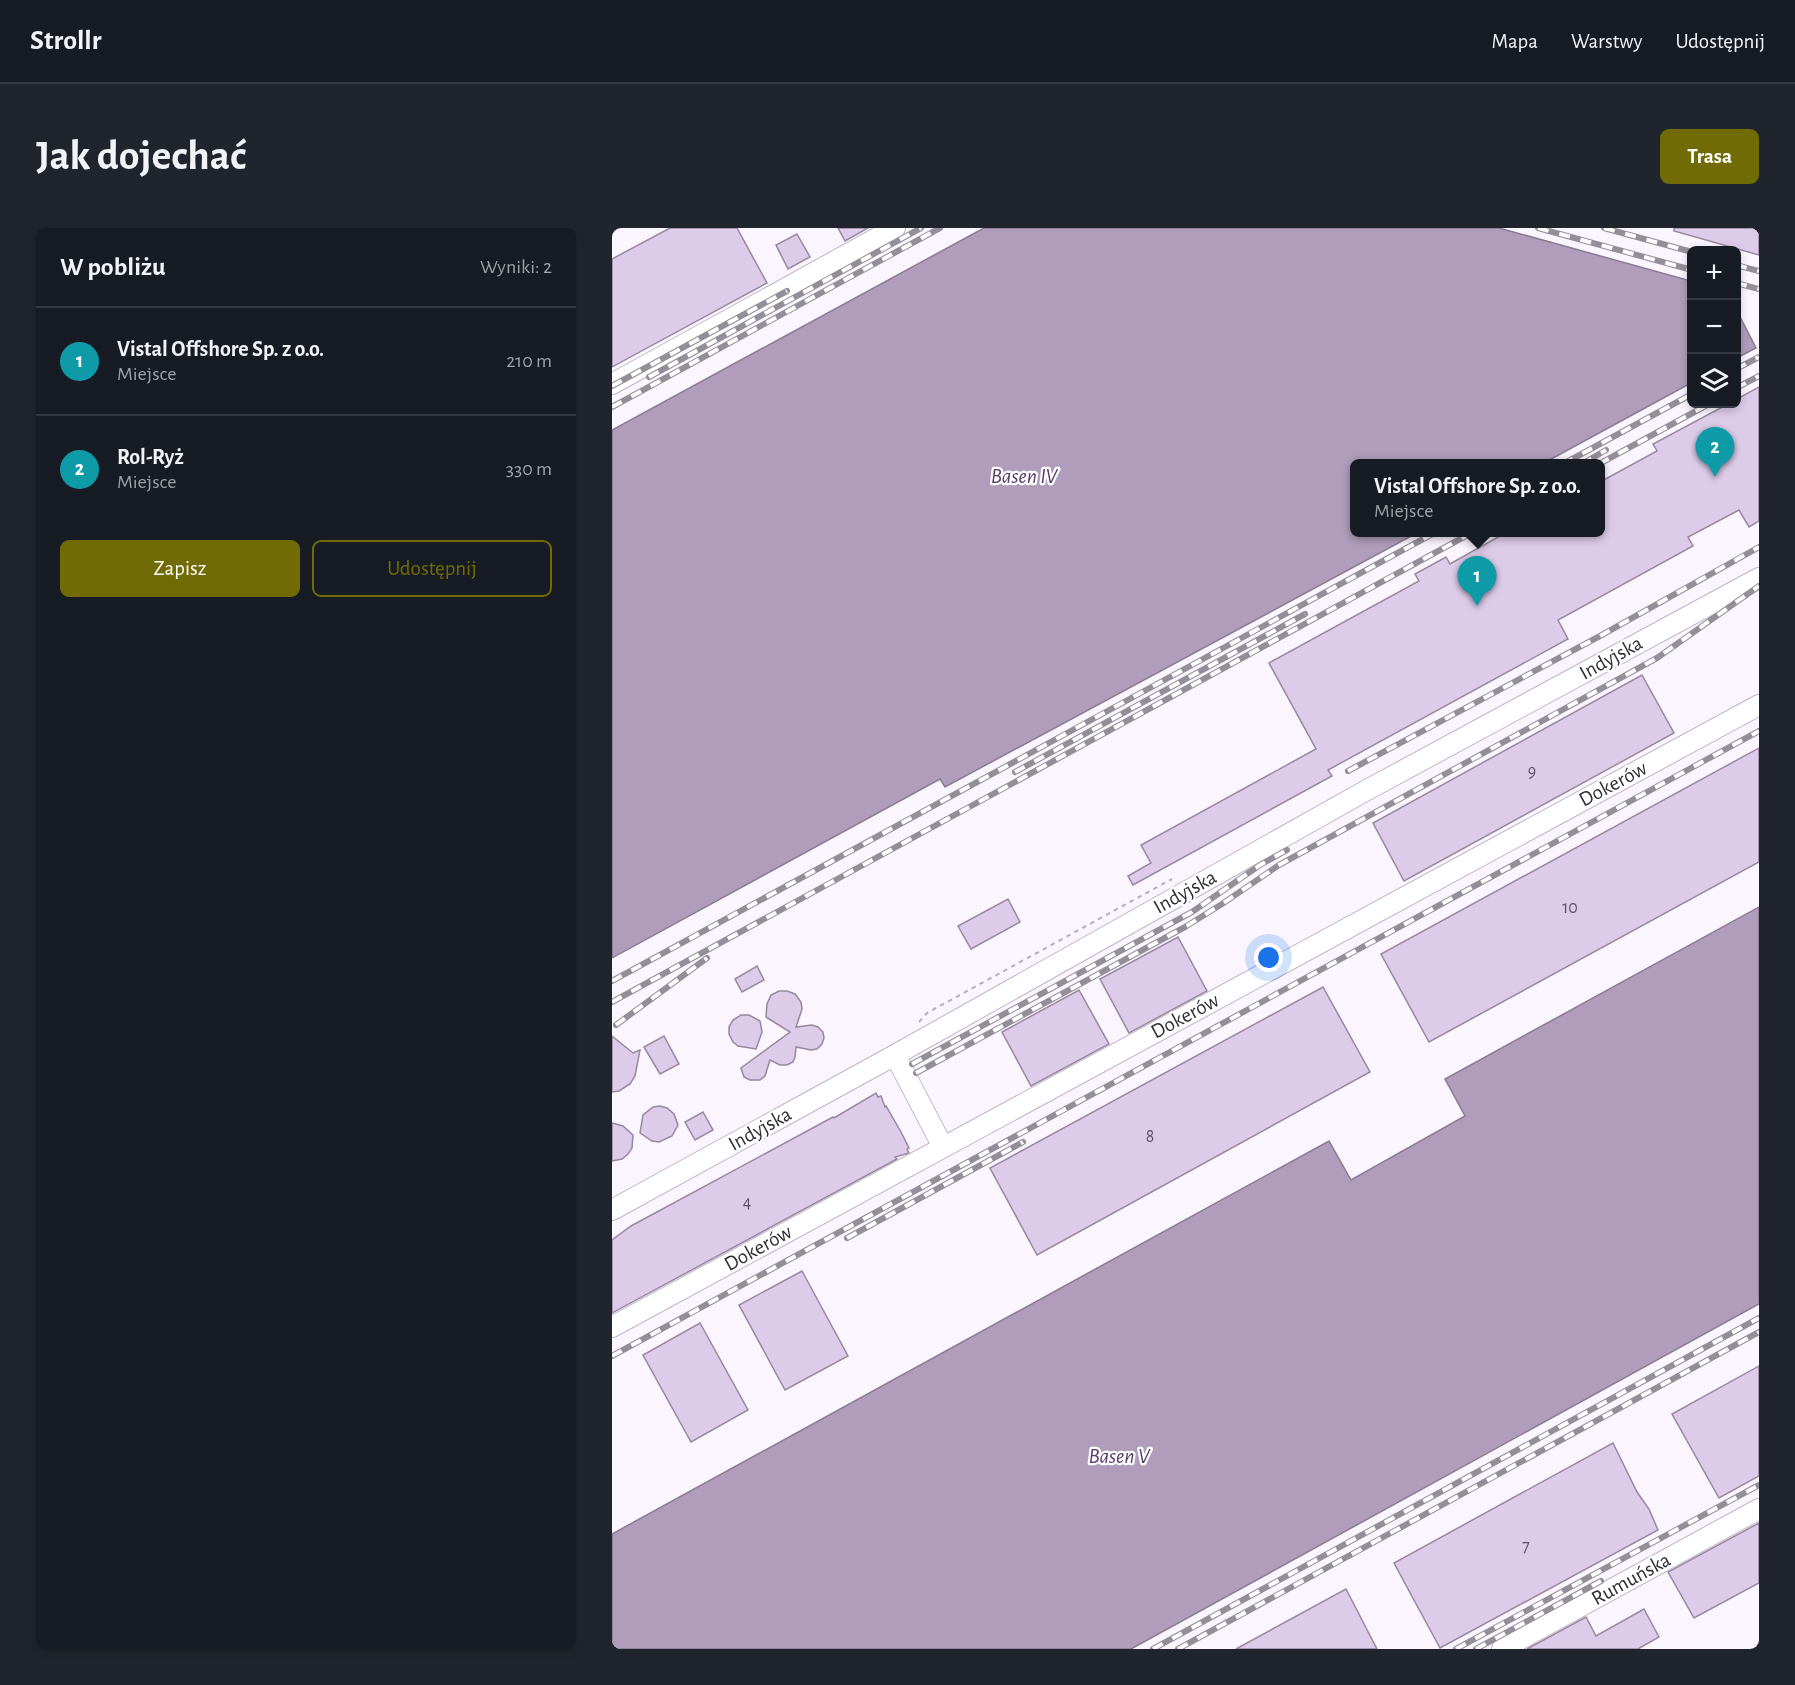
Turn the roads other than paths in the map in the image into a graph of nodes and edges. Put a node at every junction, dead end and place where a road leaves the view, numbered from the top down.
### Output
1 (895, 228) edge
2 (612, 384) edge
3 (1759, 578) edge
4 (1759, 705) edge
5 (895, 1055) junction
6 (943, 1147) junction
7 (612, 1210) edge
8 (612, 1328) edge
9 (1759, 1509) edge
10 (1502, 1649) edge

1 - 2 lane
3 - 5 lane, Indyjska
4 - 6 lane, Dokerów
5 - 6 lane
5 - 7 lane, Indyjska
6 - 8 lane, Dokerów
9 - 10 lane, Rumuńska

